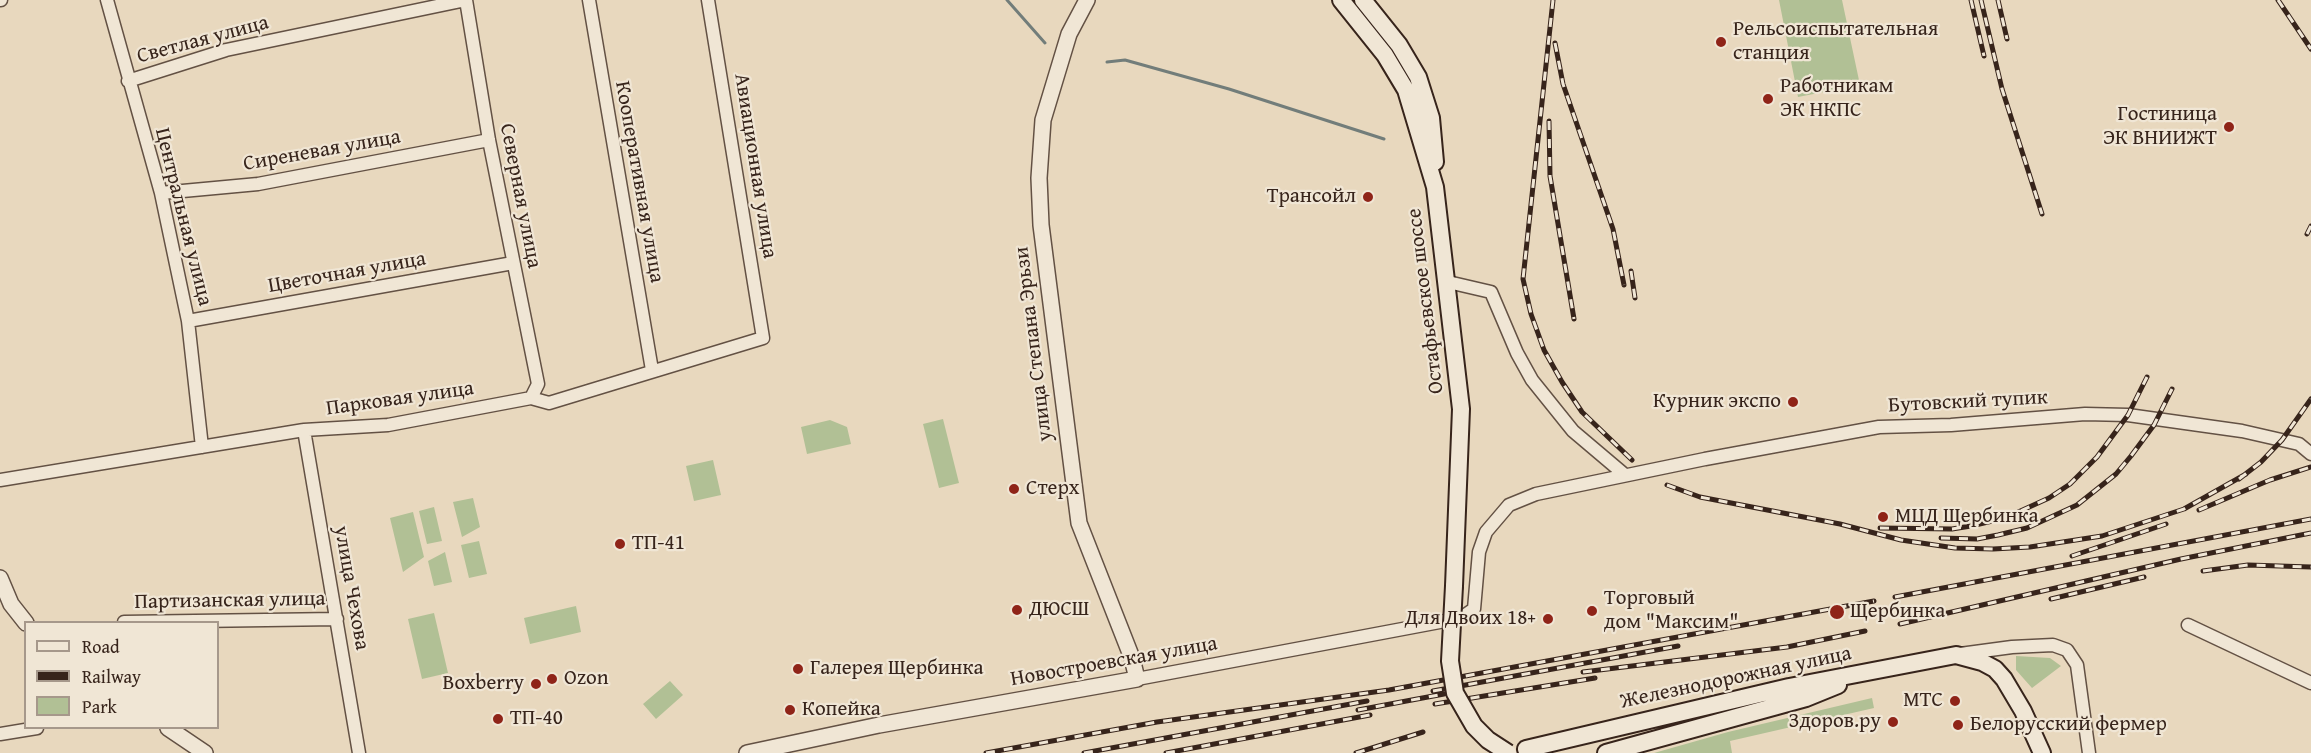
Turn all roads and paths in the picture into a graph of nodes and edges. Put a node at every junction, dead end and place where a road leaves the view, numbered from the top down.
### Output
1 (107, 0) edge
2 (466, 0) edge
3 (588, 0) edge
4 (708, 0) edge
5 (1087, 0) edge
6 (1341, 0) edge
7 (1363, 0) edge
8 (128, 81) junction
9 (489, 140) junction
10 (1435, 187) junction
11 (161, 193) junction
12 (513, 263) junction
13 (1448, 282) junction
14 (188, 321) junction
15 (763, 338) joint
16 (652, 370) junction
17 (531, 398) junction
18 (304, 430) junction
19 (202, 447) junction
20 (2311, 454) edge
21 (1625, 475) junction
22 (0, 480) edge
23 (0, 578) edge
24 (6, 605) edge
25 (337, 619) junction
26 (24, 621) edge
27 (195, 621) edge
28 (2188, 625) dead end
29 (1956, 655) junction
30 (1866, 674) junction
31 (1137, 679) junction
32 (2311, 683) edge
33 (31, 729) edge
34 (169, 729) edge
35 (0, 734) edge
36 (1527, 751) edge
37 (205, 753) edge
38 (359, 753) edge
39 (747, 753) edge
40 (1506, 753) edge
41 (1606, 753) edge
42 (2042, 753) edge
43 (2089, 753) edge

1 - 8 street, Центральная улица
2 - 8 street, Светлая улица
2 - 9 street, Северная улица
3 - 16 street, Кооперативная улица
4 - 15 street, Авиационная улица
5 - 31 street, улица Степана Эрьзи
6 - 10 main road, Остафьевское шоссе
7 - 10 main road, Остафьевское шоссе
8 - 11 street, Центральная улица
9 - 11 street, Сиреневая улица
9 - 12 street, Северная улица
10 - 13 main road, Остафьевское шоссе
11 - 14 street, Центральная улица
12 - 14 street, Цветочная улица
12 - 17 street, Северная улица
13 - 21 street
13 - 40 main road, Остафьевское шоссе, bridge
14 - 19 street, Центральная улица
15 - 16 street, Парковая улица
16 - 17 street, Парковая улица
17 - 18 street, Парковая улица
18 - 19 street, Парковая улица
18 - 25 street, улица Чехова
19 - 22 street, Парковая улица
20 - 21 street, Бутовский тупик
21 - 31 street, Новостроевская улица
23 - 24 street
24 - 26 street
25 - 27 street, Партизанская улица
25 - 38 street, улица Чехова
28 - 32 street
29 - 30 main road, Железнодорожная улица
29 - 42 main road
29 - 43 street
30 - 36 main road, Железнодорожная улица
30 - 41 main road
31 - 39 street, Новостроевская улица
33 - 35 street
34 - 37 street
36 - 40 main road, Железнодорожная улица

